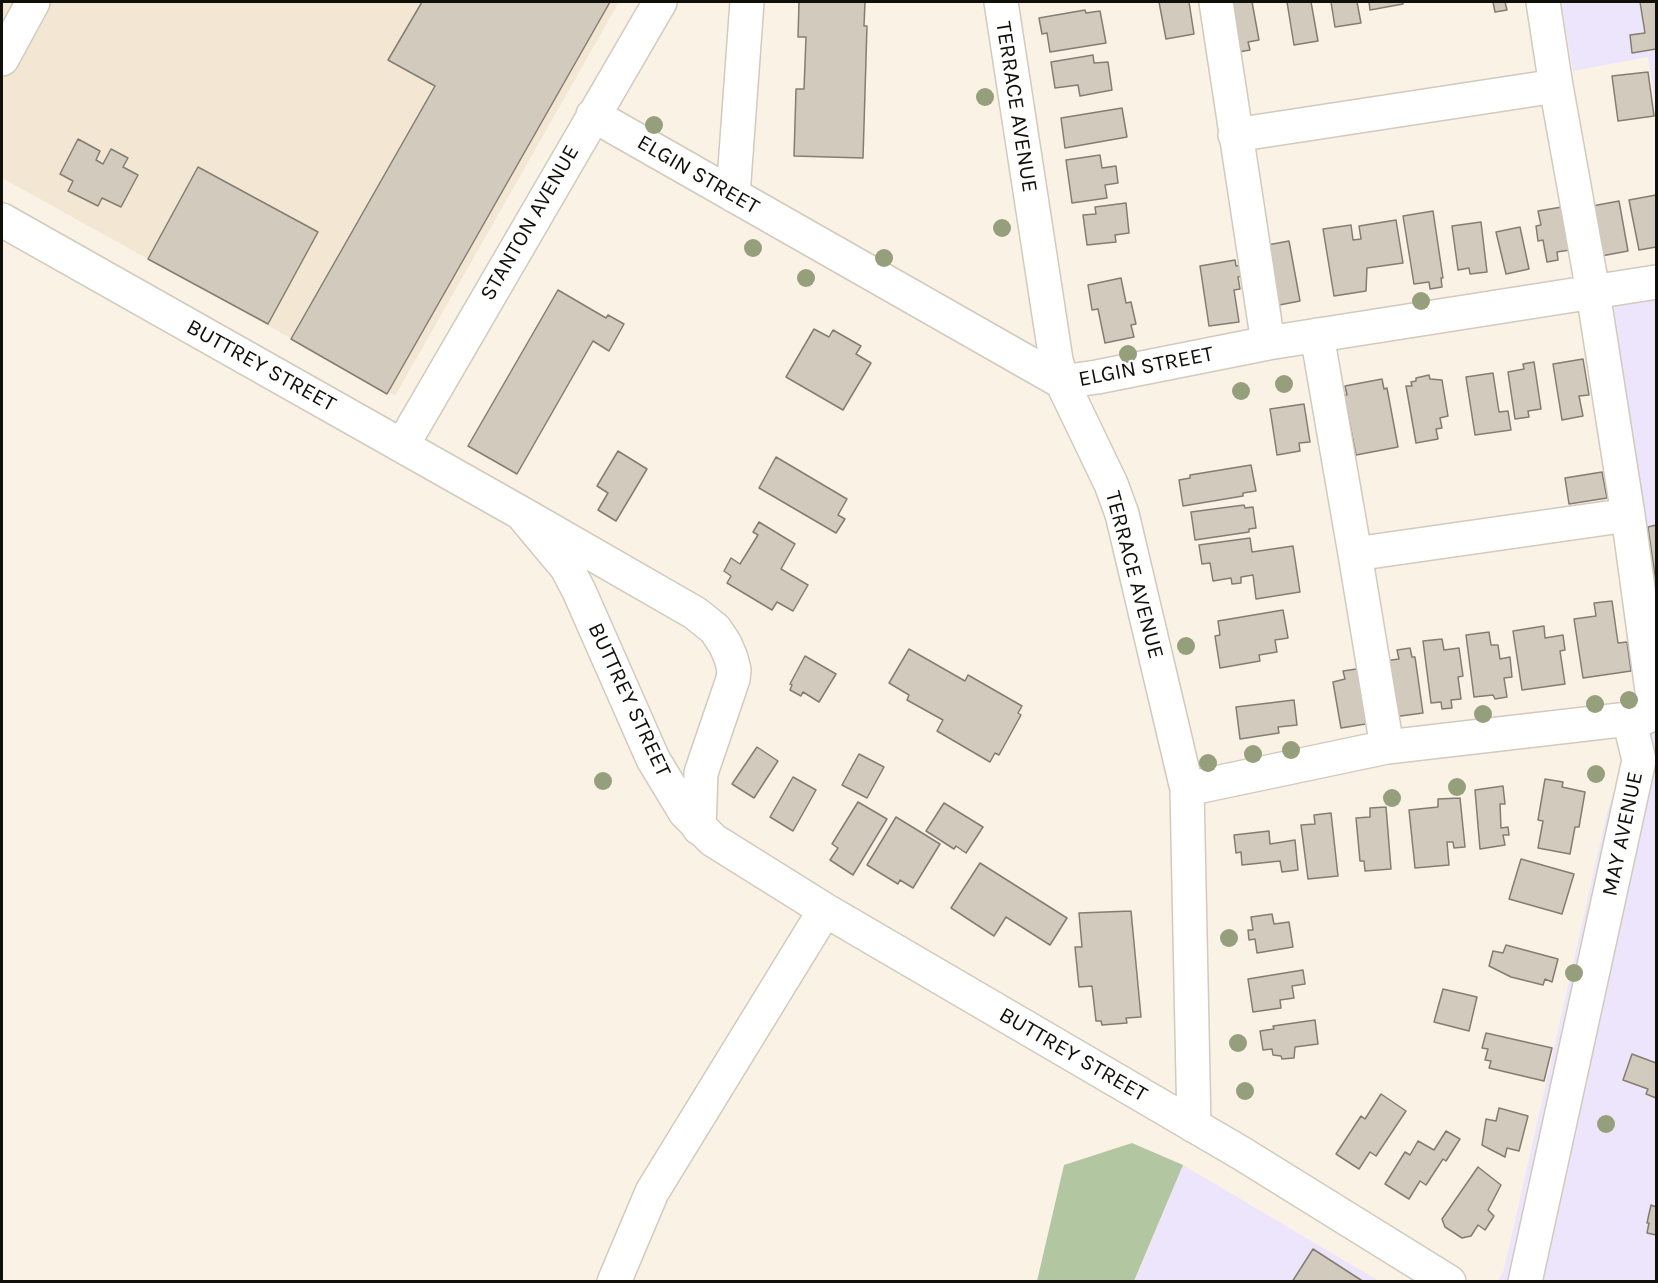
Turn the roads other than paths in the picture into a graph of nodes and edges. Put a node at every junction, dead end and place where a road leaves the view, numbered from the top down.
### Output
1 (33, 2) edge
2 (660, 2) edge
3 (747, 2) edge
4 (1000, 2) edge
5 (1216, 2) edge
6 (1543, 2) edge
7 (2, 59) edge
8 (1556, 86) junction
9 (593, 115) junction
10 (1235, 135) junction
11 (733, 195) junction
12 (2, 220) edge
13 (1656, 282) edge
14 (1593, 291) junction
15 (1317, 336) junction
16 (1268, 344) junction
17 (1062, 382) junction
18 (402, 446) junction
19 (521, 513) junction
20 (1628, 515) junction
21 (1355, 554) junction
22 (1629, 718) junction
23 (1387, 747) junction
24 (1187, 789) junction
25 (699, 828) junction
26 (825, 910) junction
27 (1194, 1126) junction
28 (616, 1281) edge
29 (1449, 1281) edge
30 (1525, 1281) edge

1 - 7 street
2 - 9 street, STANTON AVENUE
3 - 11 street
4 - 17 street, TERRACE AVENUE
5 - 10 street
6 - 8 street
8 - 10 street
8 - 14 street
9 - 11 street, ELGIN STREET
9 - 18 street, STANTON AVENUE
10 - 16 street
11 - 17 street, ELGIN STREET
12 - 18 street, BUTTREY STREET
13 - 14 street, ELGIN STREET
14 - 15 street, ELGIN STREET
14 - 20 street
15 - 16 street, ELGIN STREET
15 - 21 street
16 - 17 street, ELGIN STREET
17 - 24 street, TERRACE AVENUE
18 - 19 street, BUTTREY STREET
19 - 25 street, BUTTREY STREET
19 - 25 street, BUTTREY STREET
20 - 21 street
20 - 22 street
21 - 23 street
22 - 23 street
22 - 30 street, MAY AVENUE
23 - 24 street
24 - 27 street, TERRACE AVENUE
25 - 26 street, BUTTREY STREET
26 - 27 street, BUTTREY STREET
26 - 28 street
27 - 29 street, BUTTREY STREET

